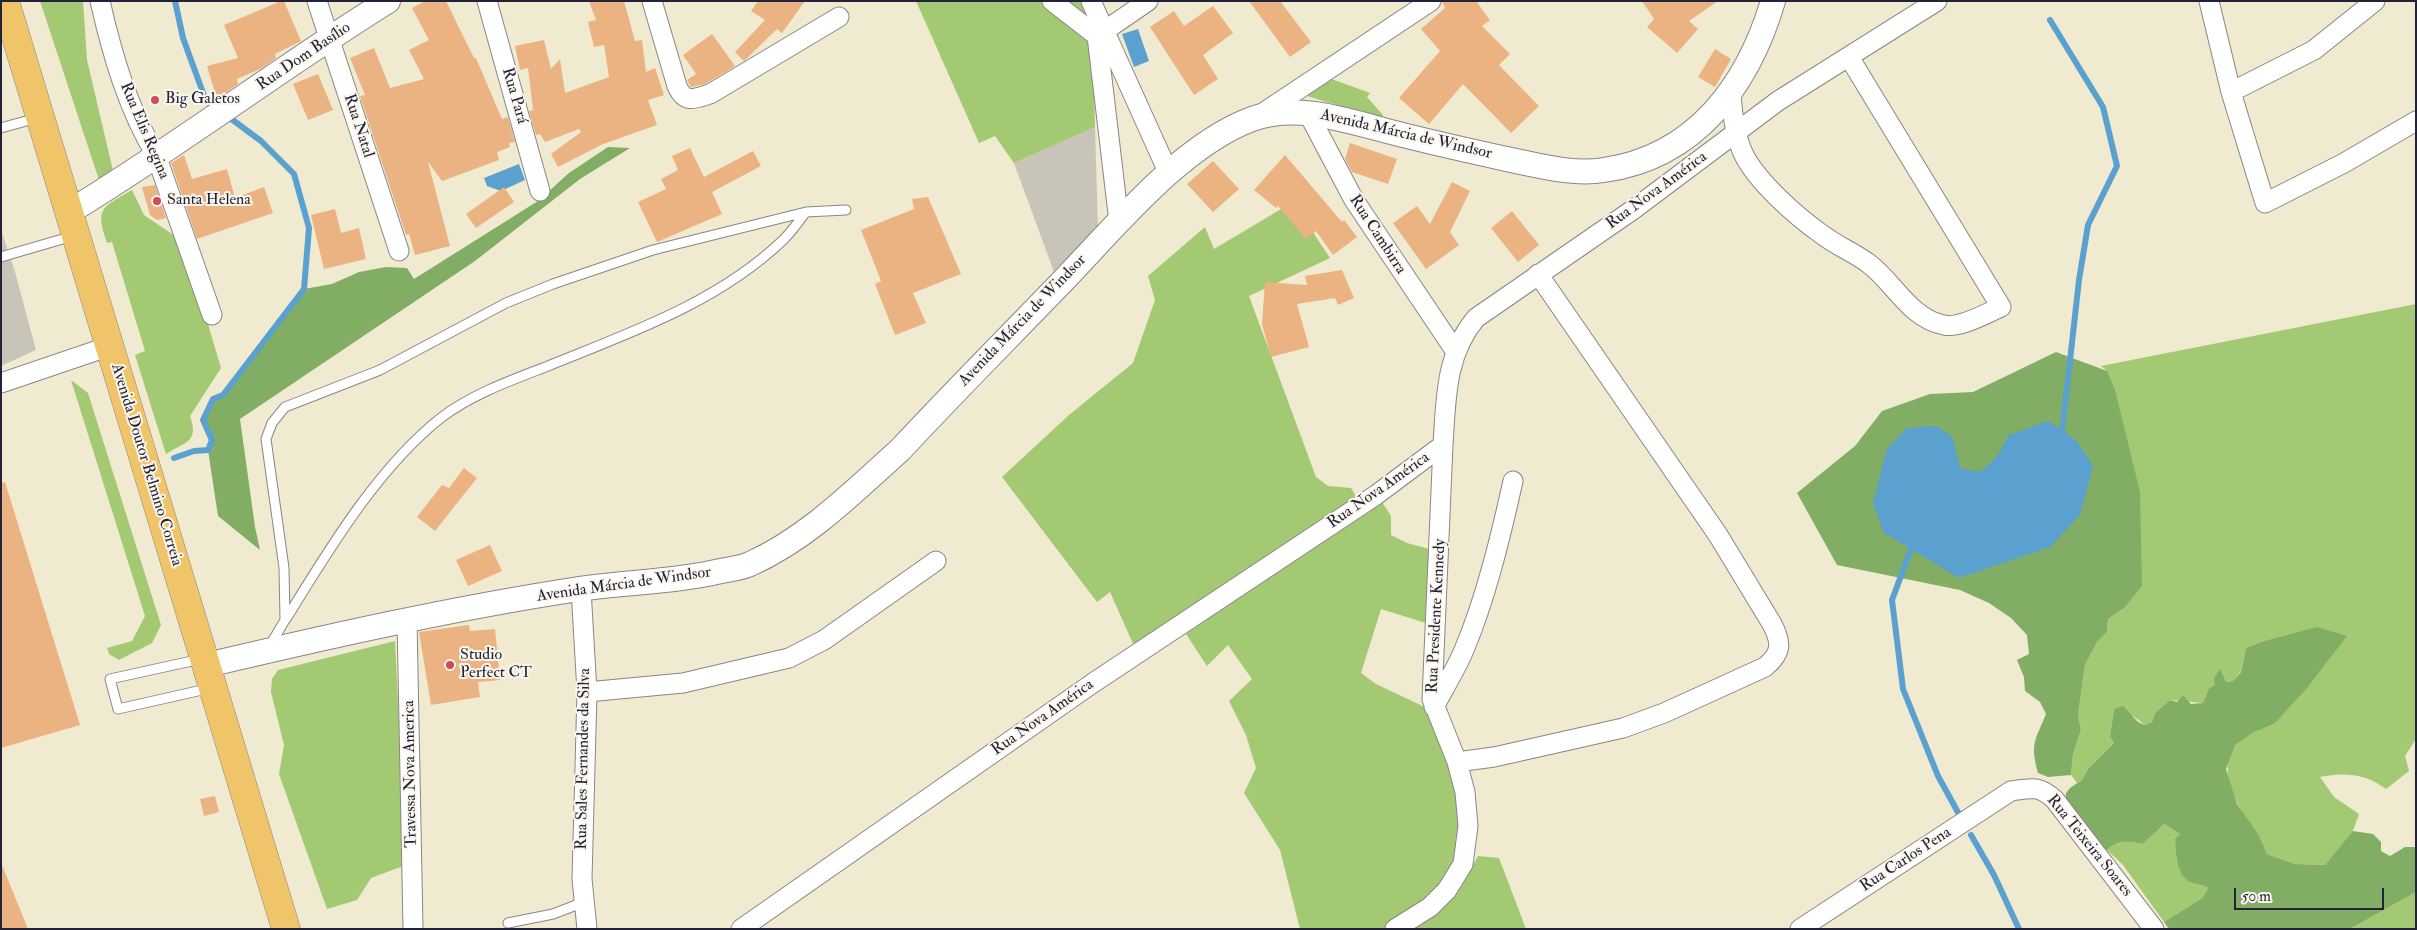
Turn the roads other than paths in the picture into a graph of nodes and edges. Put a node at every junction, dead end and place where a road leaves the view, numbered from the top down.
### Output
1 (5, 1) edge
2 (100, 1) edge
3 (317, 1) edge
4 (388, 1) edge
5 (487, 1) edge
6 (652, 1) edge
7 (1052, 1) edge
8 (1090, 1) edge
9 (1148, 1) edge
10 (1430, 1) edge
11 (1773, 1) edge
12 (1936, 1) edge
13 (2209, 1) edge
14 (2376, 1) edge
15 (839, 17) dead end
16 (1101, 33) junction
17 (329, 38) junction
18 (1849, 57) junction
19 (1731, 91) junction
20 (2231, 92) junction
21 (1308, 113) junction
22 (40, 117) junction
23 (1256, 117) junction
24 (2416, 121) edge
25 (1, 128) edge
26 (1737, 132) junction
27 (156, 155) junction
28 (1169, 174) junction
29 (540, 191) dead end
30 (846, 210) dead end
31 (806, 212) junction
32 (1118, 222) junction
33 (72, 223) junction
34 (399, 250) dead end
35 (1, 257) edge
36 (1538, 274) junction
37 (212, 315) dead end
38 (110, 346) junction
39 (1456, 352) junction
40 (1, 383) edge
41 (1443, 446) junction
42 (1513, 480) dead end
43 (936, 561) dead end
44 (581, 589) junction
45 (286, 620) junction
46 (407, 620) junction
47 (268, 650) junction
48 (208, 670) junction
49 (587, 692) junction
50 (1434, 707) junction
51 (1456, 762) junction
52 (2011, 791) joint
53 (584, 902) junction
54 (508, 922) dead end
55 (286, 929) edge
56 (413, 929) edge
57 (587, 929) edge
58 (742, 929) edge
59 (1394, 929) edge
60 (1800, 929) edge
61 (2154, 929) edge

1 - 22 main road, Avenida Doutor Belmino Correia
2 - 27 street, Rua Elis Regina
3 - 17 street, Rua Natal
4 - 17 street, Rua Dom Basílio
5 - 29 street, Rua Pará
6 - 15 street
7 - 16 street
8 - 16 street
9 - 16 street
10 - 23 street
11 - 19 street, Avenida Márcia de Windsor
12 - 18 street, Rua Nova América
13 - 20 street
14 - 20 street
16 - 28 street
16 - 32 street
17 - 27 street, Rua Dom Basílio
17 - 34 street, Rua Natal
18 - 26 street, Rua Nova América
18 - 26 street
19 - 21 street, Avenida Márcia de Windsor
19 - 26 street
20 - 24 street
21 - 23 street, Avenida Márcia de Windsor
21 - 39 street, Rua Cambirra
22 - 25 lane
22 - 33 main road, Avenida Doutor Belmino Correia
23 - 28 street, Avenida Márcia de Windsor
26 - 36 street, Rua Nova América
27 - 33 street, Rua Dom Basílio
27 - 37 street, Rua Elis Regina
28 - 32 street, Avenida Márcia de Windsor
30 - 31 lane
31 - 45 lane
31 - 45 lane
32 - 44 street, Avenida Márcia de Windsor
33 - 35 lane
33 - 38 main road, Avenida Doutor Belmino Correia
36 - 39 street, Rua Nova América
36 - 51 street
38 - 40 street
38 - 48 main road, Avenida Doutor Belmino Correia
39 - 41 street, Rua Nova América
41 - 50 street, Rua Presidente Kennedy
41 - 58 street, Rua Nova América
42 - 50 street
43 - 49 street
44 - 46 street, Avenida Márcia de Windsor
44 - 49 street, Rua Sales Fernandes da Silva
45 - 47 lane
46 - 47 street, Avenida Márcia de Windsor
46 - 56 street, Travessa Nova America
47 - 48 street, Avenida Márcia de Windsor
48 - 48 lane
48 - 55 main road, Avenida Doutor Belmino Correia
49 - 53 street, Rua Sales Fernandes da Silva
50 - 51 street, Rua Presidente Kennedy
51 - 59 street, Rua Presidente Kennedy
52 - 60 street, Rua Carlos Pena
52 - 61 street, Rua Teixeira Soares
53 - 54 lane
53 - 57 street, Rua Sales Fernandes da Silva

